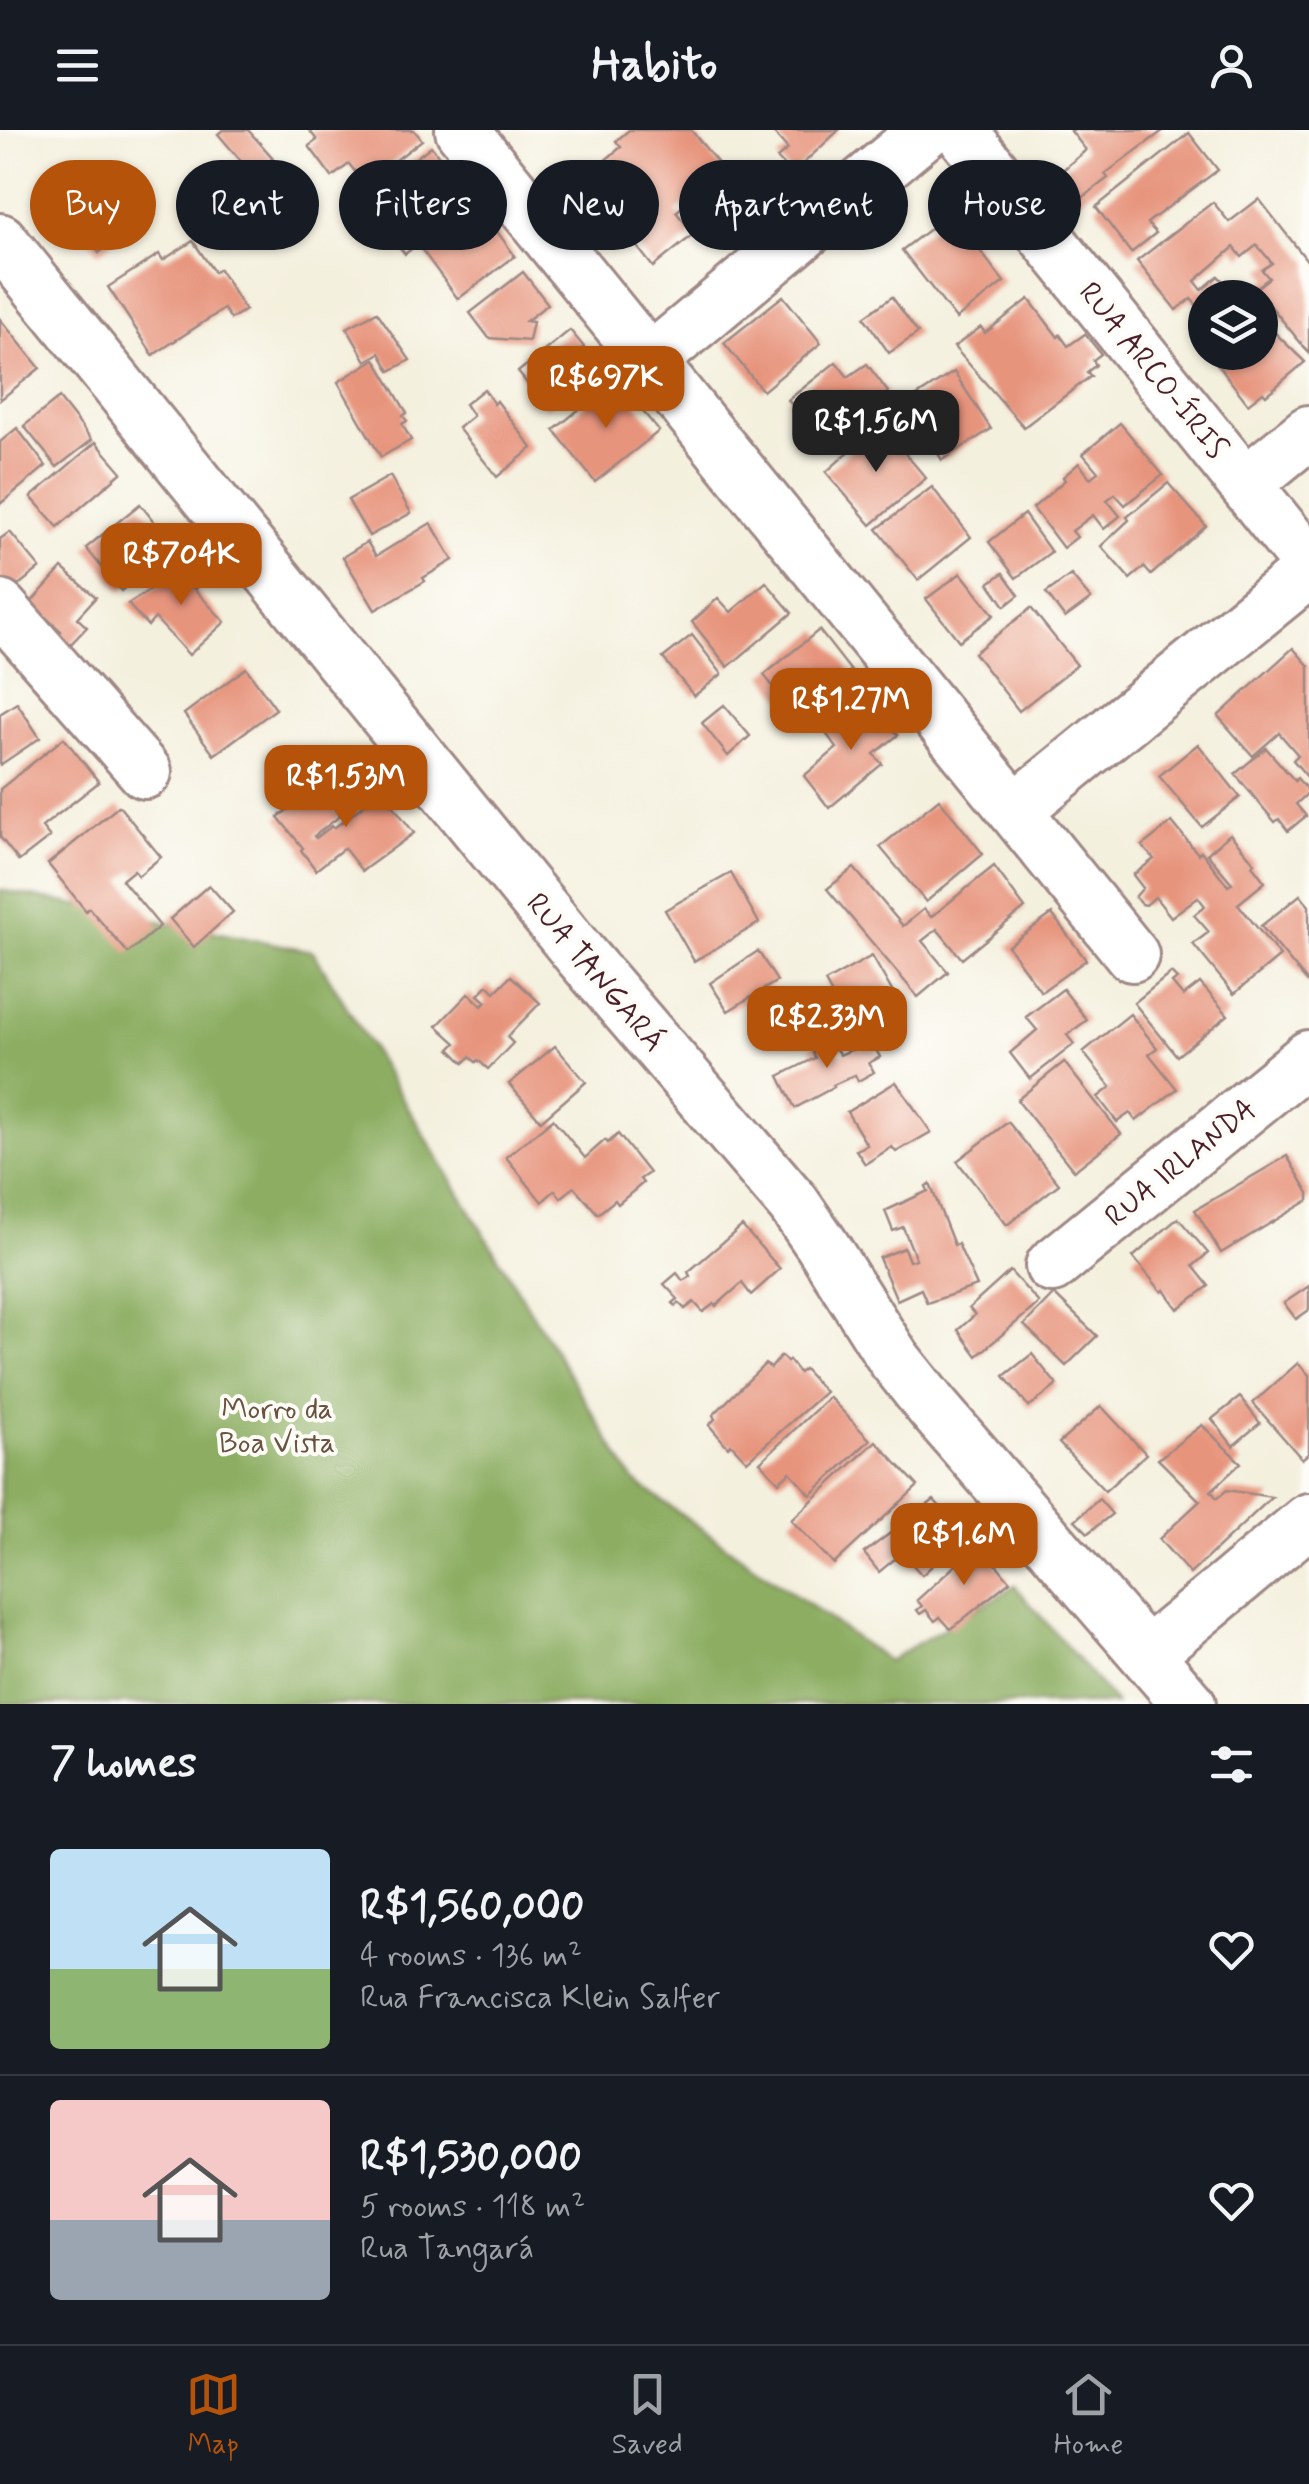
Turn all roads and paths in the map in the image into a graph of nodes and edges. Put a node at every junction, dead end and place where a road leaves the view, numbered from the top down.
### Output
1 (462, 130) edge
2 (927, 130) edge
3 (960, 130) edge
4 (0, 240) edge
5 (650, 361) junction
6 (1309, 432) edge
7 (1245, 484) junction
8 (1309, 567) edge
9 (0, 607) edge
10 (146, 772) dead end
11 (1015, 810) junction
12 (1132, 955) dead end
13 (1309, 1057) edge
14 (1052, 1266) dead end
15 (1309, 1520) edge
16 (1147, 1654) junction
17 (1190, 1704) edge

1 - 5 street
2 - 5 street
3 - 7 street, RUA ARCO-ÍRIS
4 - 16 street, RUA TANGARÁ
5 - 11 street
6 - 7 street
7 - 8 street, RUA ARCO-ÍRIS
8 - 11 street
9 - 10 street
11 - 12 street
13 - 14 street, RUA IRLANDA
15 - 16 street
16 - 17 street, RUA TANGARÁ

